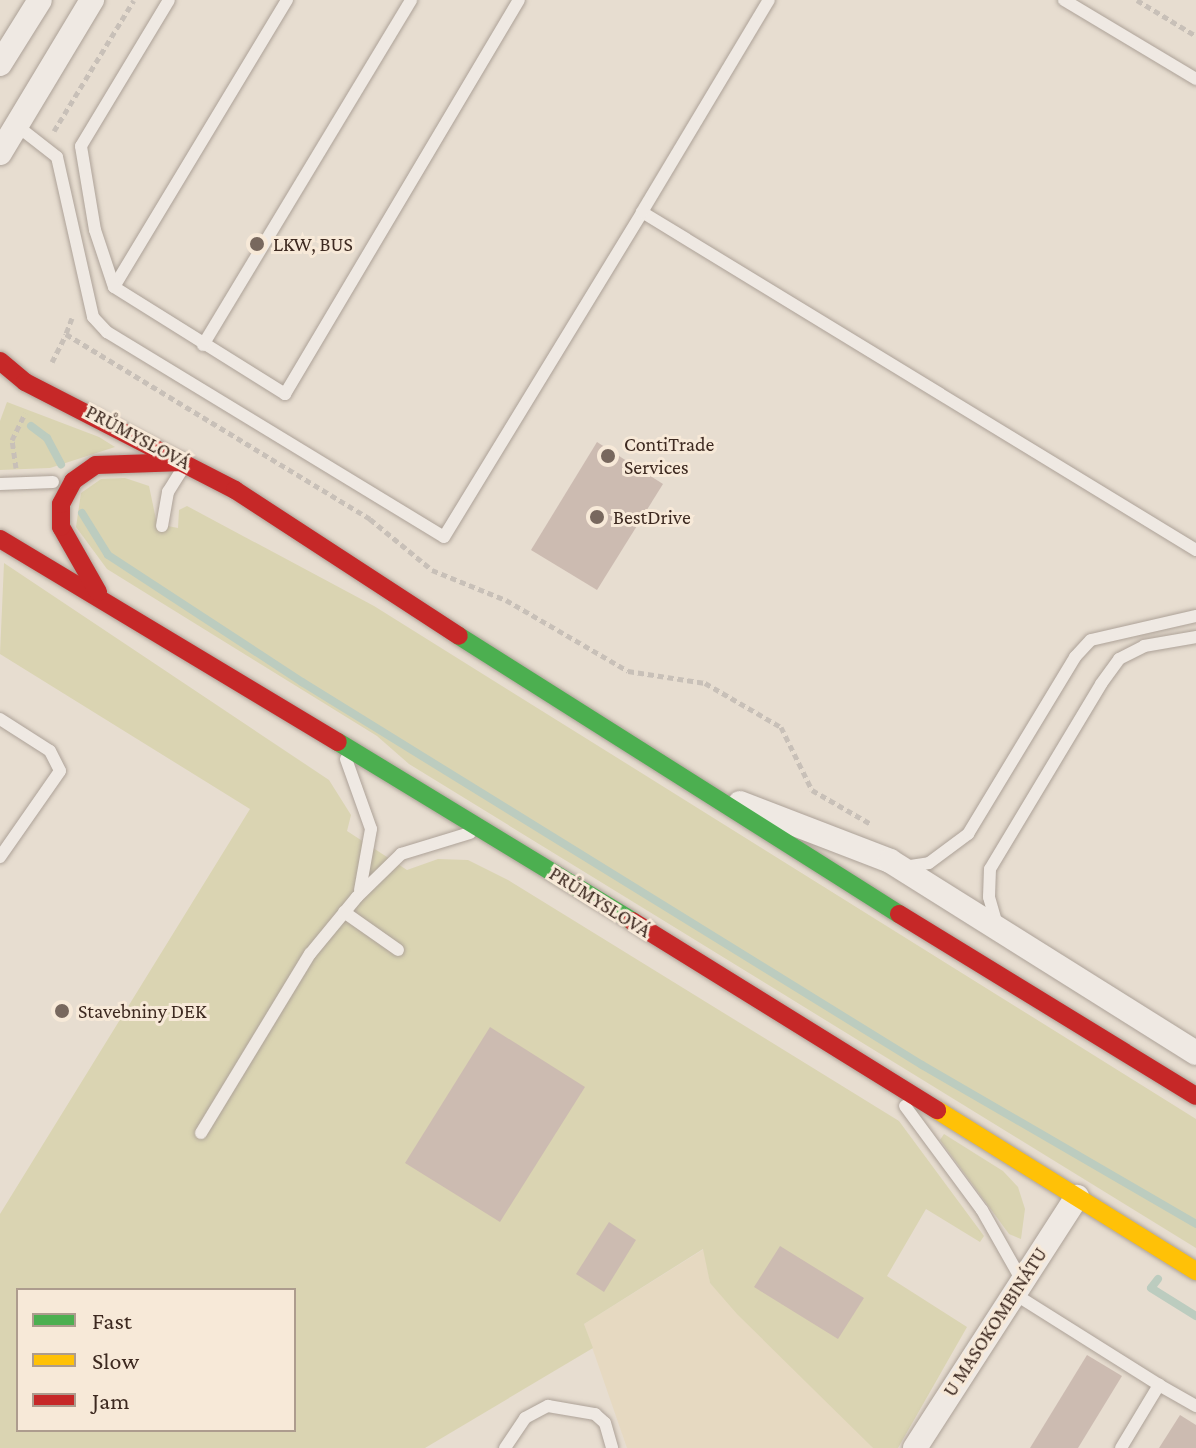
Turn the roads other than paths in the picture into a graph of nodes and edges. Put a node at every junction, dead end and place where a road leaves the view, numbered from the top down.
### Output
1 (39, 0) edge
2 (92, 0) edge
3 (169, 0) edge
4 (287, 0) edge
5 (411, 0) edge
6 (519, 0) edge
7 (769, 0) edge
8 (1064, 0) edge
9 (0, 33) edge
10 (0, 64) edge
11 (1196, 79) edge
12 (16, 125) junction
13 (0, 153) edge
14 (642, 212) junction
15 (114, 287) junction
16 (203, 345) junction
17 (0, 361) edge
18 (188, 462) junction
19 (53, 482) dead end
20 (0, 484) edge
21 (162, 526) dead end
22 (0, 539) edge
23 (1196, 550) edge
24 (118, 608) junction
25 (1196, 616) edge
26 (1196, 637) edge
27 (0, 719) edge
28 (338, 743) junction
29 (678, 779) junction
30 (489, 833) junction
31 (0, 857) edge
32 (901, 868) junction
33 (357, 897) junction
34 (344, 912) junction
35 (998, 928) junction
36 (398, 950) dead end
37 (1196, 1053) edge
38 (887, 1081) junction
39 (1196, 1096) edge
40 (201, 1133) dead end
41 (1077, 1197) junction
42 (1196, 1271) edge
43 (1016, 1286) junction
44 (1159, 1385) junction
45 (1196, 1406) edge
46 (505, 1448) edge
47 (612, 1448) edge
48 (915, 1448) edge
49 (1121, 1448) edge

1 - 9 street
1 - 10 street
2 - 12 street
3 - 15 lane
4 - 15 lane
5 - 16 lane
6 - 16 lane
7 - 14 lane
8 - 11 lane
12 - 13 street
12 - 14 lane
14 - 23 lane
15 - 16 lane
17 - 18 main road, PRŮMYSLOVÁ
18 - 21 lane
18 - 24 main road
18 - 29 main road, PRŮMYSLOVÁ
19 - 20 lane
22 - 24 main road, PRŮMYSLOVÁ
24 - 28 main road, PRŮMYSLOVÁ
25 - 32 lane
26 - 35 lane
27 - 31 lane
28 - 30 main road, PRŮMYSLOVÁ
28 - 33 lane
29 - 32 street, PRŮMYSLOVÁ
29 - 39 main road, PRŮMYSLOVÁ
30 - 33 lane
30 - 38 main road, PRŮMYSLOVÁ
32 - 35 street, PRŮMYSLOVÁ
33 - 34 lane
34 - 36 lane
34 - 40 lane
35 - 37 street, PRŮMYSLOVÁ
38 - 41 main road, PRŮMYSLOVÁ
38 - 43 lane
41 - 42 main road, PRŮMYSLOVÁ
41 - 43 street, U MASOKOMBINÁTU
43 - 44 lane
43 - 48 street, U MASOKOMBINÁTU
44 - 45 lane
44 - 49 lane
46 - 47 lane

